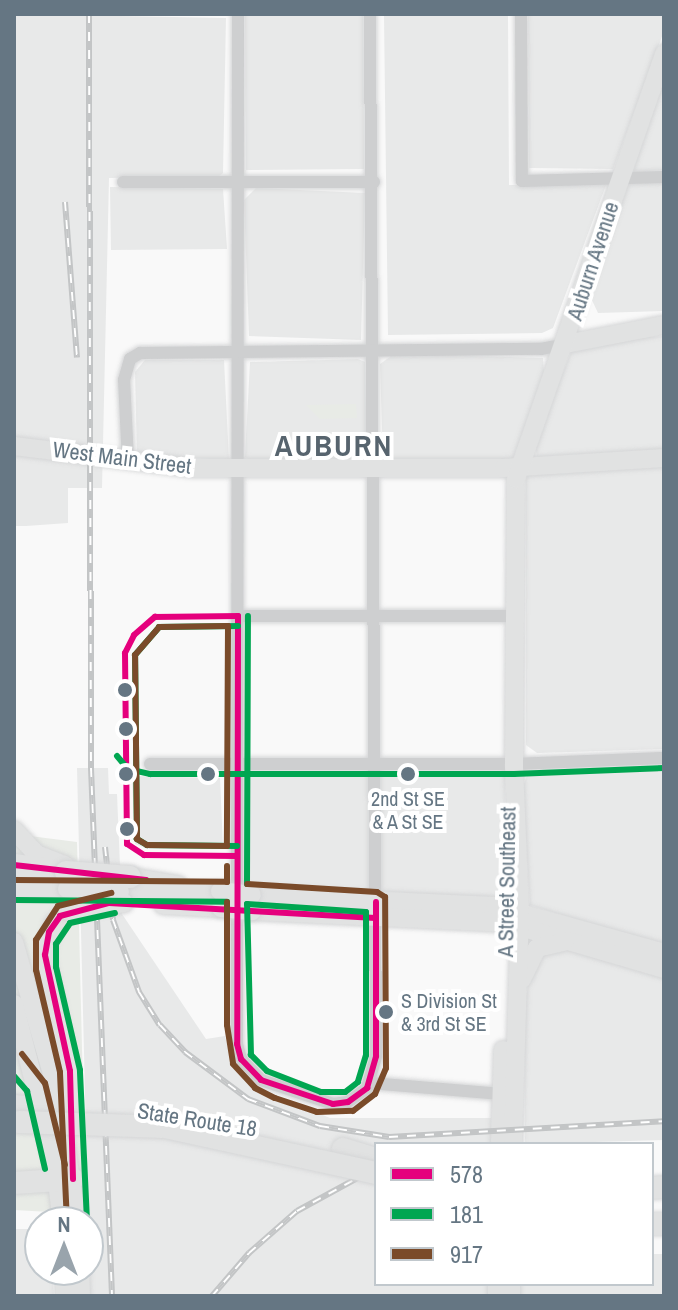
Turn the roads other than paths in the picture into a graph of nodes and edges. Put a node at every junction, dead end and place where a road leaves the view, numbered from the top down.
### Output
1 (238, 14) edge
2 (370, 14) edge
3 (521, 14) edge
4 (664, 53) edge
5 (664, 177) edge
6 (619, 178) junction
7 (237, 181) junction
8 (123, 182) dead end
9 (374, 182) junction
10 (581, 296) junction
11 (664, 325) edge
12 (609, 332) junction
13 (566, 344) junction
14 (238, 351) junction
15 (376, 351) junction
16 (14, 446) edge
17 (664, 458) edge
18 (128, 461) junction
19 (239, 468) junction
20 (374, 468) junction
21 (519, 468) junction
22 (238, 616) junction
23 (375, 616) junction
24 (514, 616) junction
25 (664, 758) edge
26 (150, 764) dead end
27 (238, 764) junction
28 (375, 764) junction
29 (514, 764) junction
30 (14, 830) edge
31 (17, 865) edge
32 (66, 875) junction
33 (17, 889) edge
34 (130, 892) junction
35 (220, 900) junction
36 (376, 910) junction
37 (513, 917) junction
38 (14, 942) edge
39 (580, 944) junction
40 (664, 953) edge
41 (664, 969) edge
42 (517, 993) junction
43 (14, 1004) edge
44 (14, 1061) edge
45 (370, 1083) junction
46 (36, 1086) junction
47 (502, 1094) junction
48 (17, 1113) edge
49 (500, 1142) edge
50 (513, 1142) edge
51 (343, 1149) junction
52 (374, 1153) edge
53 (374, 1158) edge
54 (67, 1172) junction
55 (374, 1173) edge
56 (14, 1183) edge
57 (64, 1206) edge
58 (74, 1206) edge

1 - 7 street
2 - 9 street
3 - 6 street
4 - 6 main road, Auburn Avenue
5 - 6 street
6 - 10 main road, Auburn Avenue
7 - 8 street
7 - 9 street
7 - 14 street
9 - 15 street
10 - 12 main road
10 - 13 main road, Auburn Avenue
11 - 12 main road
12 - 13 main road
13 - 15 street
13 - 21 main road, Auburn Avenue
14 - 15 street
14 - 18 street
14 - 19 street
15 - 20 street
16 - 18 main road, West Main Street
17 - 21 main road, West Main Street
18 - 19 main road, West Main Street
19 - 20 main road, West Main Street
19 - 22 street
20 - 21 main road, West Main Street
20 - 23 street
21 - 24 main road, A Street Southeast
22 - 23 street
22 - 27 street
23 - 24 street
23 - 28 street
24 - 29 main road, A Street Southeast
25 - 29 street
26 - 27 street
27 - 28 street
27 - 45 street
28 - 29 street
28 - 36 street
29 - 37 main road, A Street Southeast
30 - 32 main road
31 - 32 highway
32 - 33 main road
32 - 34 highway, bridge
34 - 35 main road
34 - 35 main road
34 - 54 main road, bridge
35 - 36 main road, bridge
36 - 37 main road
36 - 45 street
37 - 39 main road
37 - 40 main road
37 - 42 main road, A Street Southeast
37 - 47 main road, A Street Southeast
38 - 54 main road
39 - 41 main road
39 - 42 main road
42 - 50 main road, A Street Southeast
43 - 46 main road
44 - 46 main road
45 - 47 street
46 - 54 main road
47 - 49 main road, A Street Southeast
48 - 51 highway, State Route 18
48 - 55 highway, State Route 18, bridge
51 - 52 highway
51 - 53 highway, State Route 18
54 - 56 highway
54 - 57 main road
54 - 58 main road

